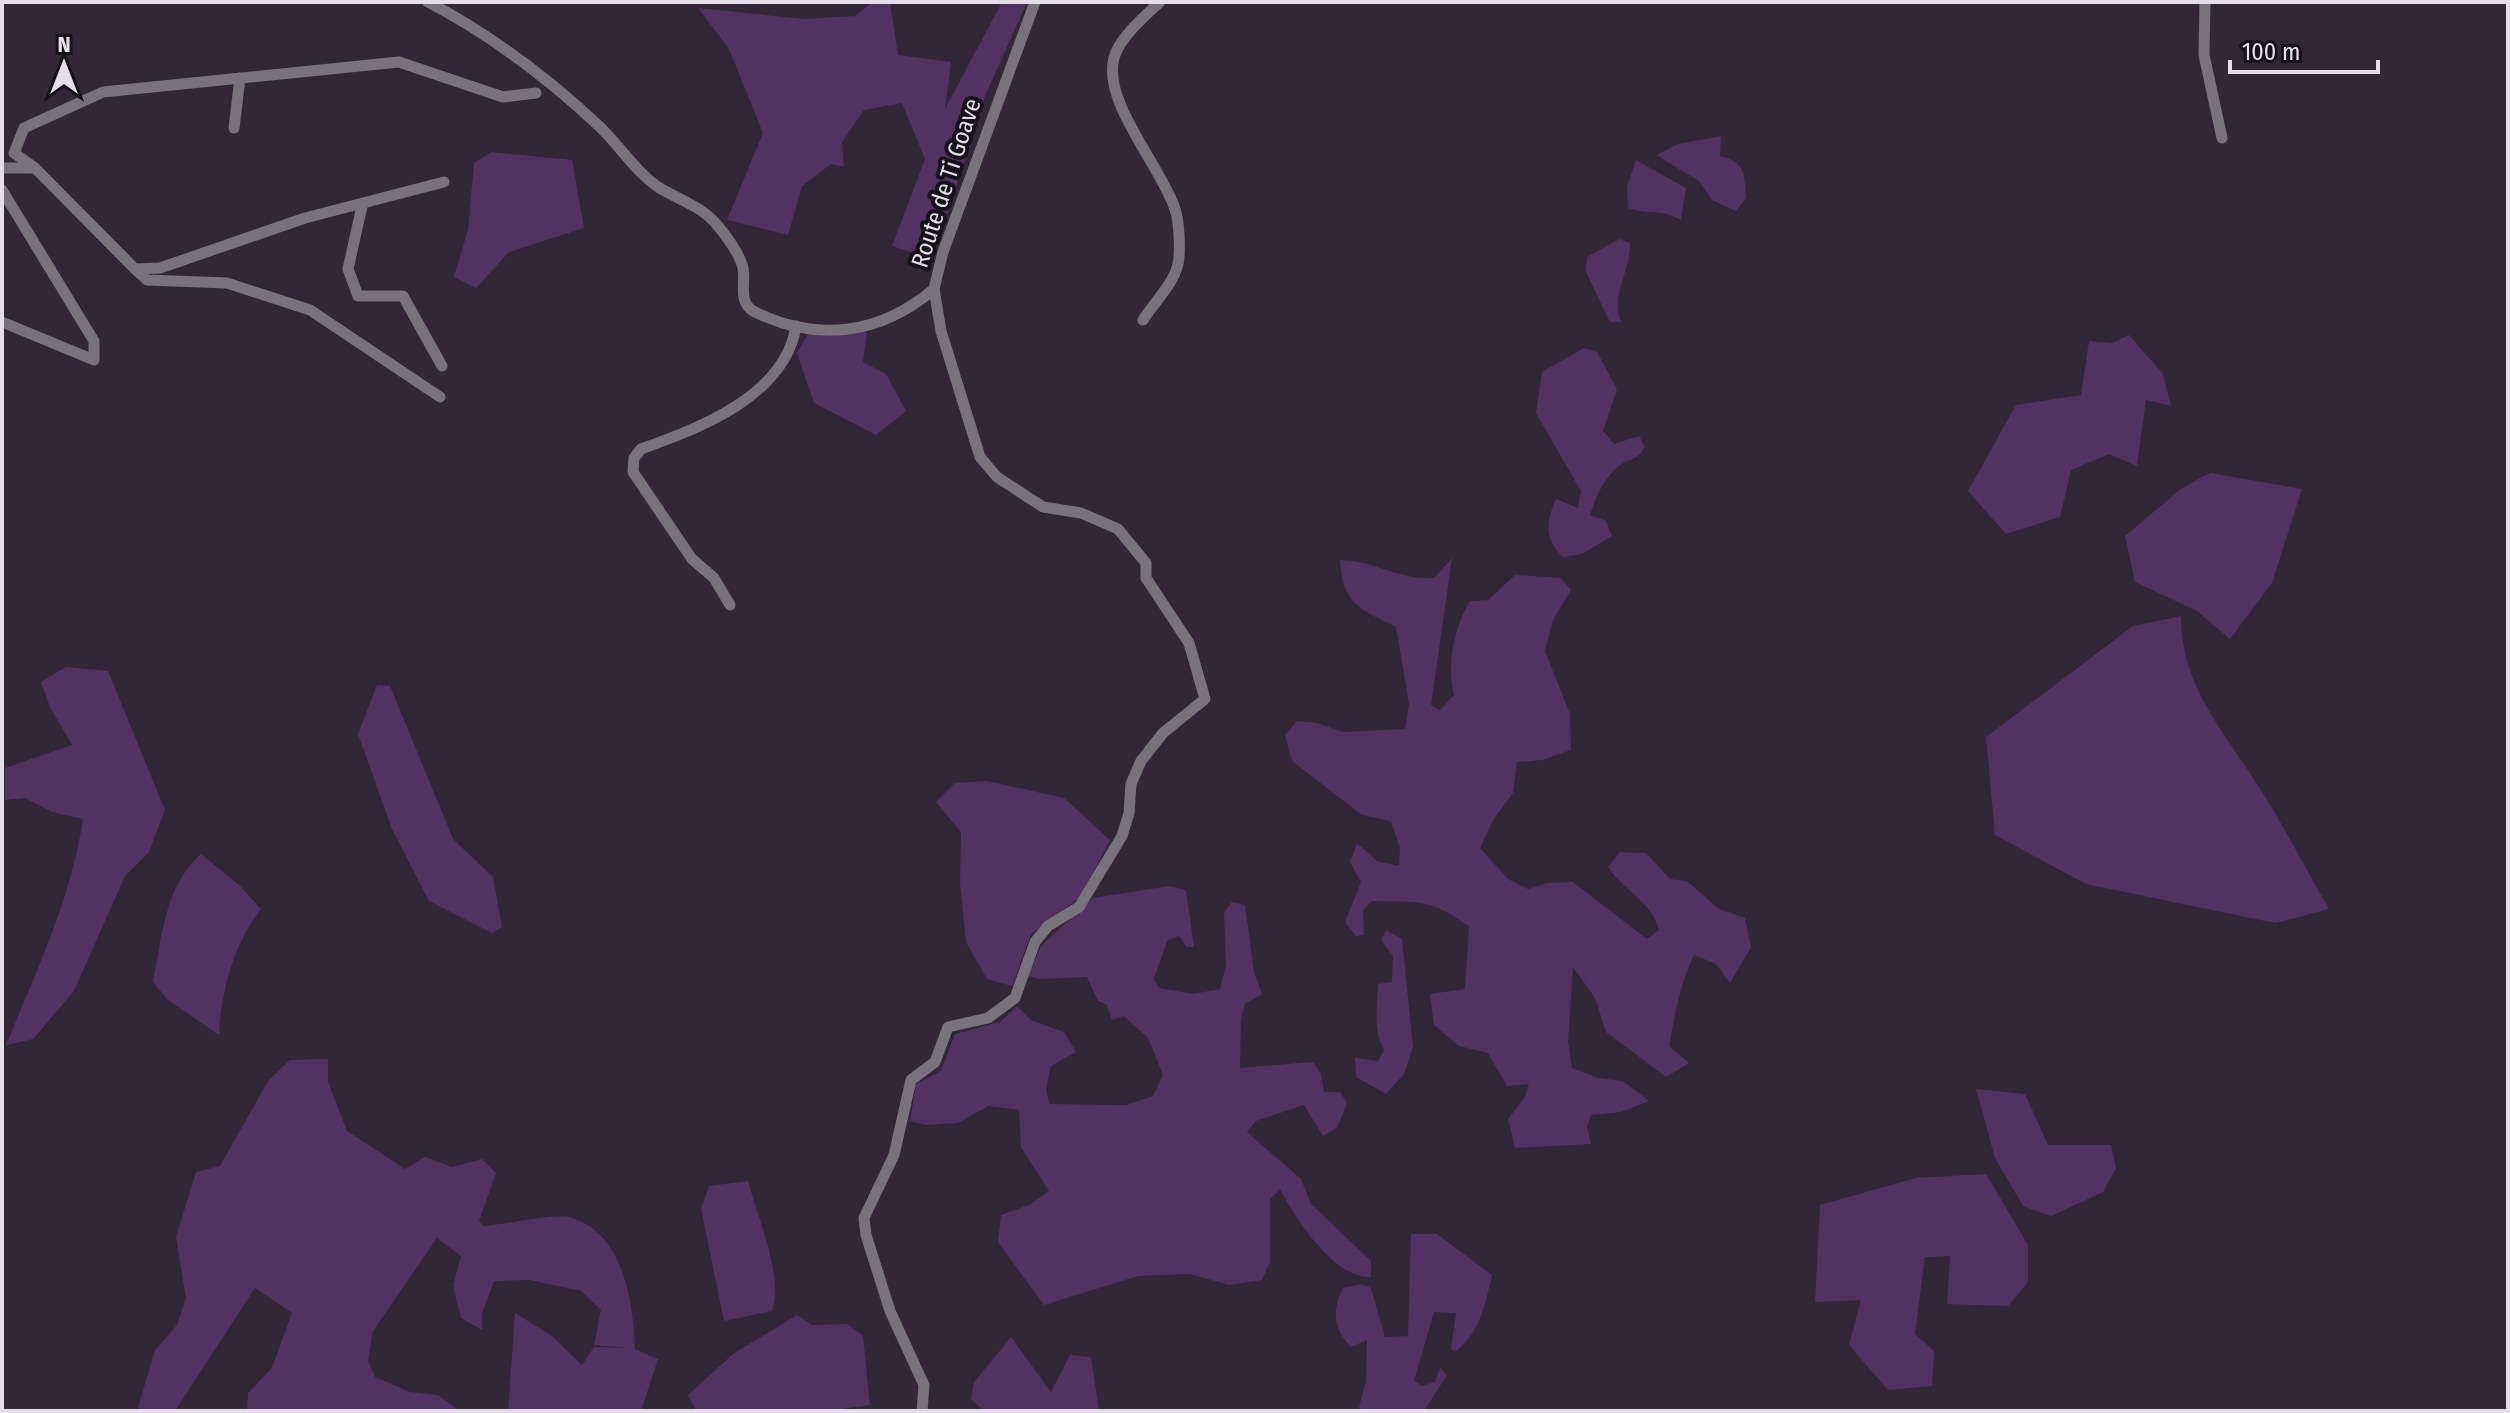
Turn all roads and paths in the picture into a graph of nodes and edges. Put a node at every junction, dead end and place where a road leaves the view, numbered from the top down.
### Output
1 (428, 2) edge
2 (1035, 2) edge
3 (1160, 2) edge
4 (2205, 2) edge
5 (240, 78) junction
6 (536, 93) dead end
7 (234, 128) dead end
8 (2222, 138) dead end
9 (2, 168) edge
10 (35, 168) junction
11 (444, 182) dead end
12 (2, 190) edge
13 (362, 206) junction
14 (135, 269) junction
15 (934, 289) junction
16 (1143, 320) dead end
17 (2, 322) edge
18 (796, 326) junction
19 (442, 366) dead end
20 (440, 397) dead end
21 (730, 605) dead end
22 (922, 1411) edge

1 - 18 street
2 - 15 street, Route de Ti Goave
3 - 16 street
4 - 8 street
5 - 6 street
5 - 7 street
5 - 10 street
9 - 10 street
10 - 14 street
11 - 13 street
12 - 17 street
13 - 14 street
13 - 19 street
14 - 20 street
15 - 18 street
15 - 22 street, Route de Ti Goave
18 - 21 street

